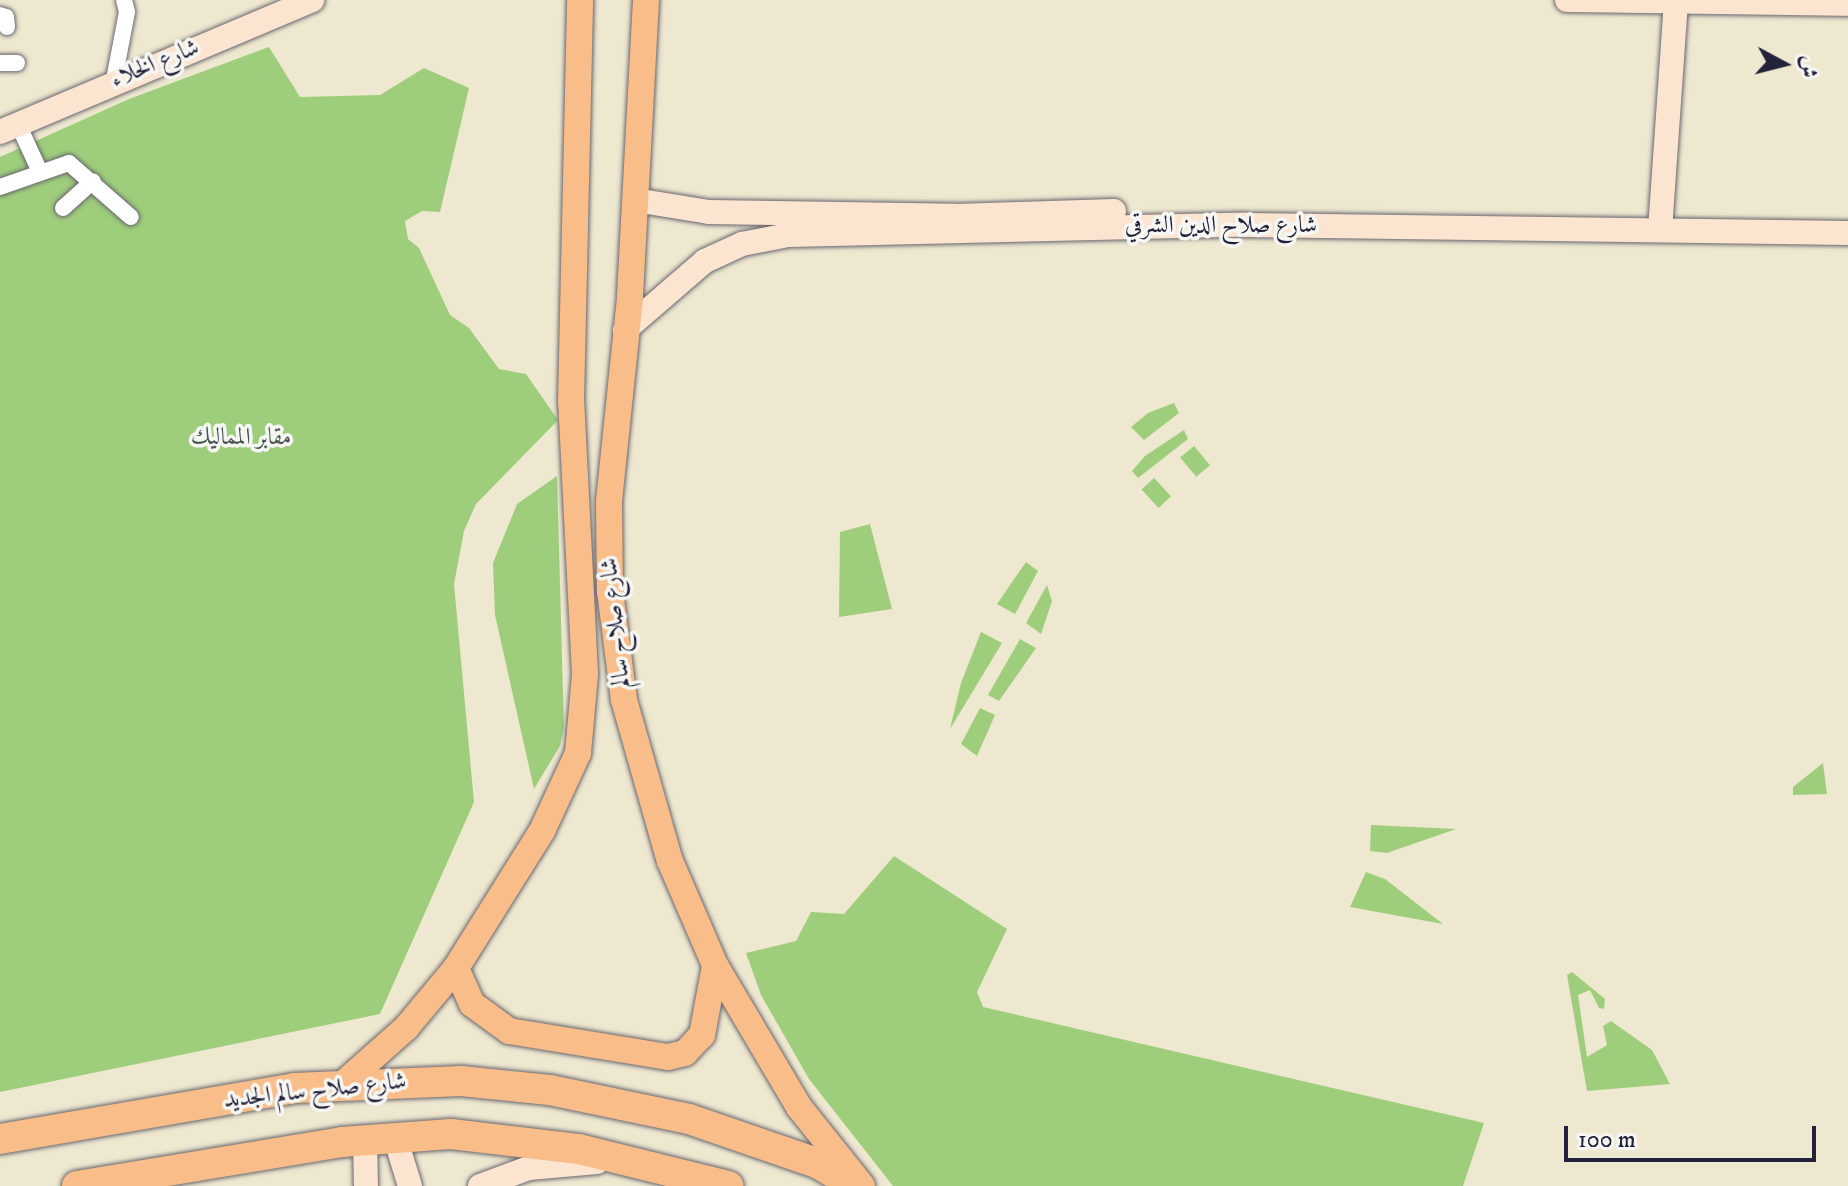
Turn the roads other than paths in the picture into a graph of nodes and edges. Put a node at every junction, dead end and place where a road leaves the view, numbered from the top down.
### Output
1 (312, 0) edge
2 (580, 0) edge
3 (646, 0) edge
4 (1567, 0) edge
5 (125, 1) edge
6 (1676, 2) junction
7 (1848, 4) edge
8 (0, 63) edge
9 (17, 63) dead end
10 (114, 80) junction
11 (9, 128) edge
12 (40, 172) junction
13 (93, 181) junction
14 (0, 187) edge
15 (635, 200) junction
16 (63, 208) dead end
17 (131, 217) dead end
18 (1848, 217) edge
19 (1660, 223) junction
20 (1848, 233) edge
21 (625, 330) junction
22 (715, 965) junction
23 (456, 968) junction
24 (344, 1083) junction
25 (395, 1137) junction
26 (0, 1139) edge
27 (365, 1139) junction
28 (643, 1161) junction
29 (77, 1186) edge
30 (366, 1186) edge
31 (410, 1186) edge
32 (480, 1186) edge
33 (728, 1186) edge
34 (859, 1186) edge

1 - 10 main road, شارع الخلاء
2 - 23 main road, شارع صلاح سالم
3 - 15 main road, شارع صلاح سالم
4 - 6 main road
5 - 10 street
6 - 7 main road
6 - 19 main road
8 - 9 street
10 - 11 main road, شارع الخلاء
11 - 12 street
12 - 13 street
12 - 14 street
13 - 16 street
13 - 17 street
15 - 19 main road, شارع صلاح الدين الشرقي
15 - 21 main road, شارع صلاح سالم
18 - 19 main road, شارع صلاح الدين الشرقي
19 - 20 main road, شارع صلاح الدين الشرقي
19 - 21 main road, شارع صلاح الدين الشرقي
21 - 22 main road, شارع صلاح سالم
22 - 23 main road
22 - 34 main road, شارع صلاح سالم
23 - 24 main road, شارع صلاح سالم
24 - 26 highway, شارع صلاح سالم الجديد
24 - 34 highway, شارع صلاح سالم الجديد
25 - 27 highway
25 - 28 highway
25 - 31 main road
27 - 29 highway
27 - 30 main road
28 - 32 main road
28 - 33 highway

